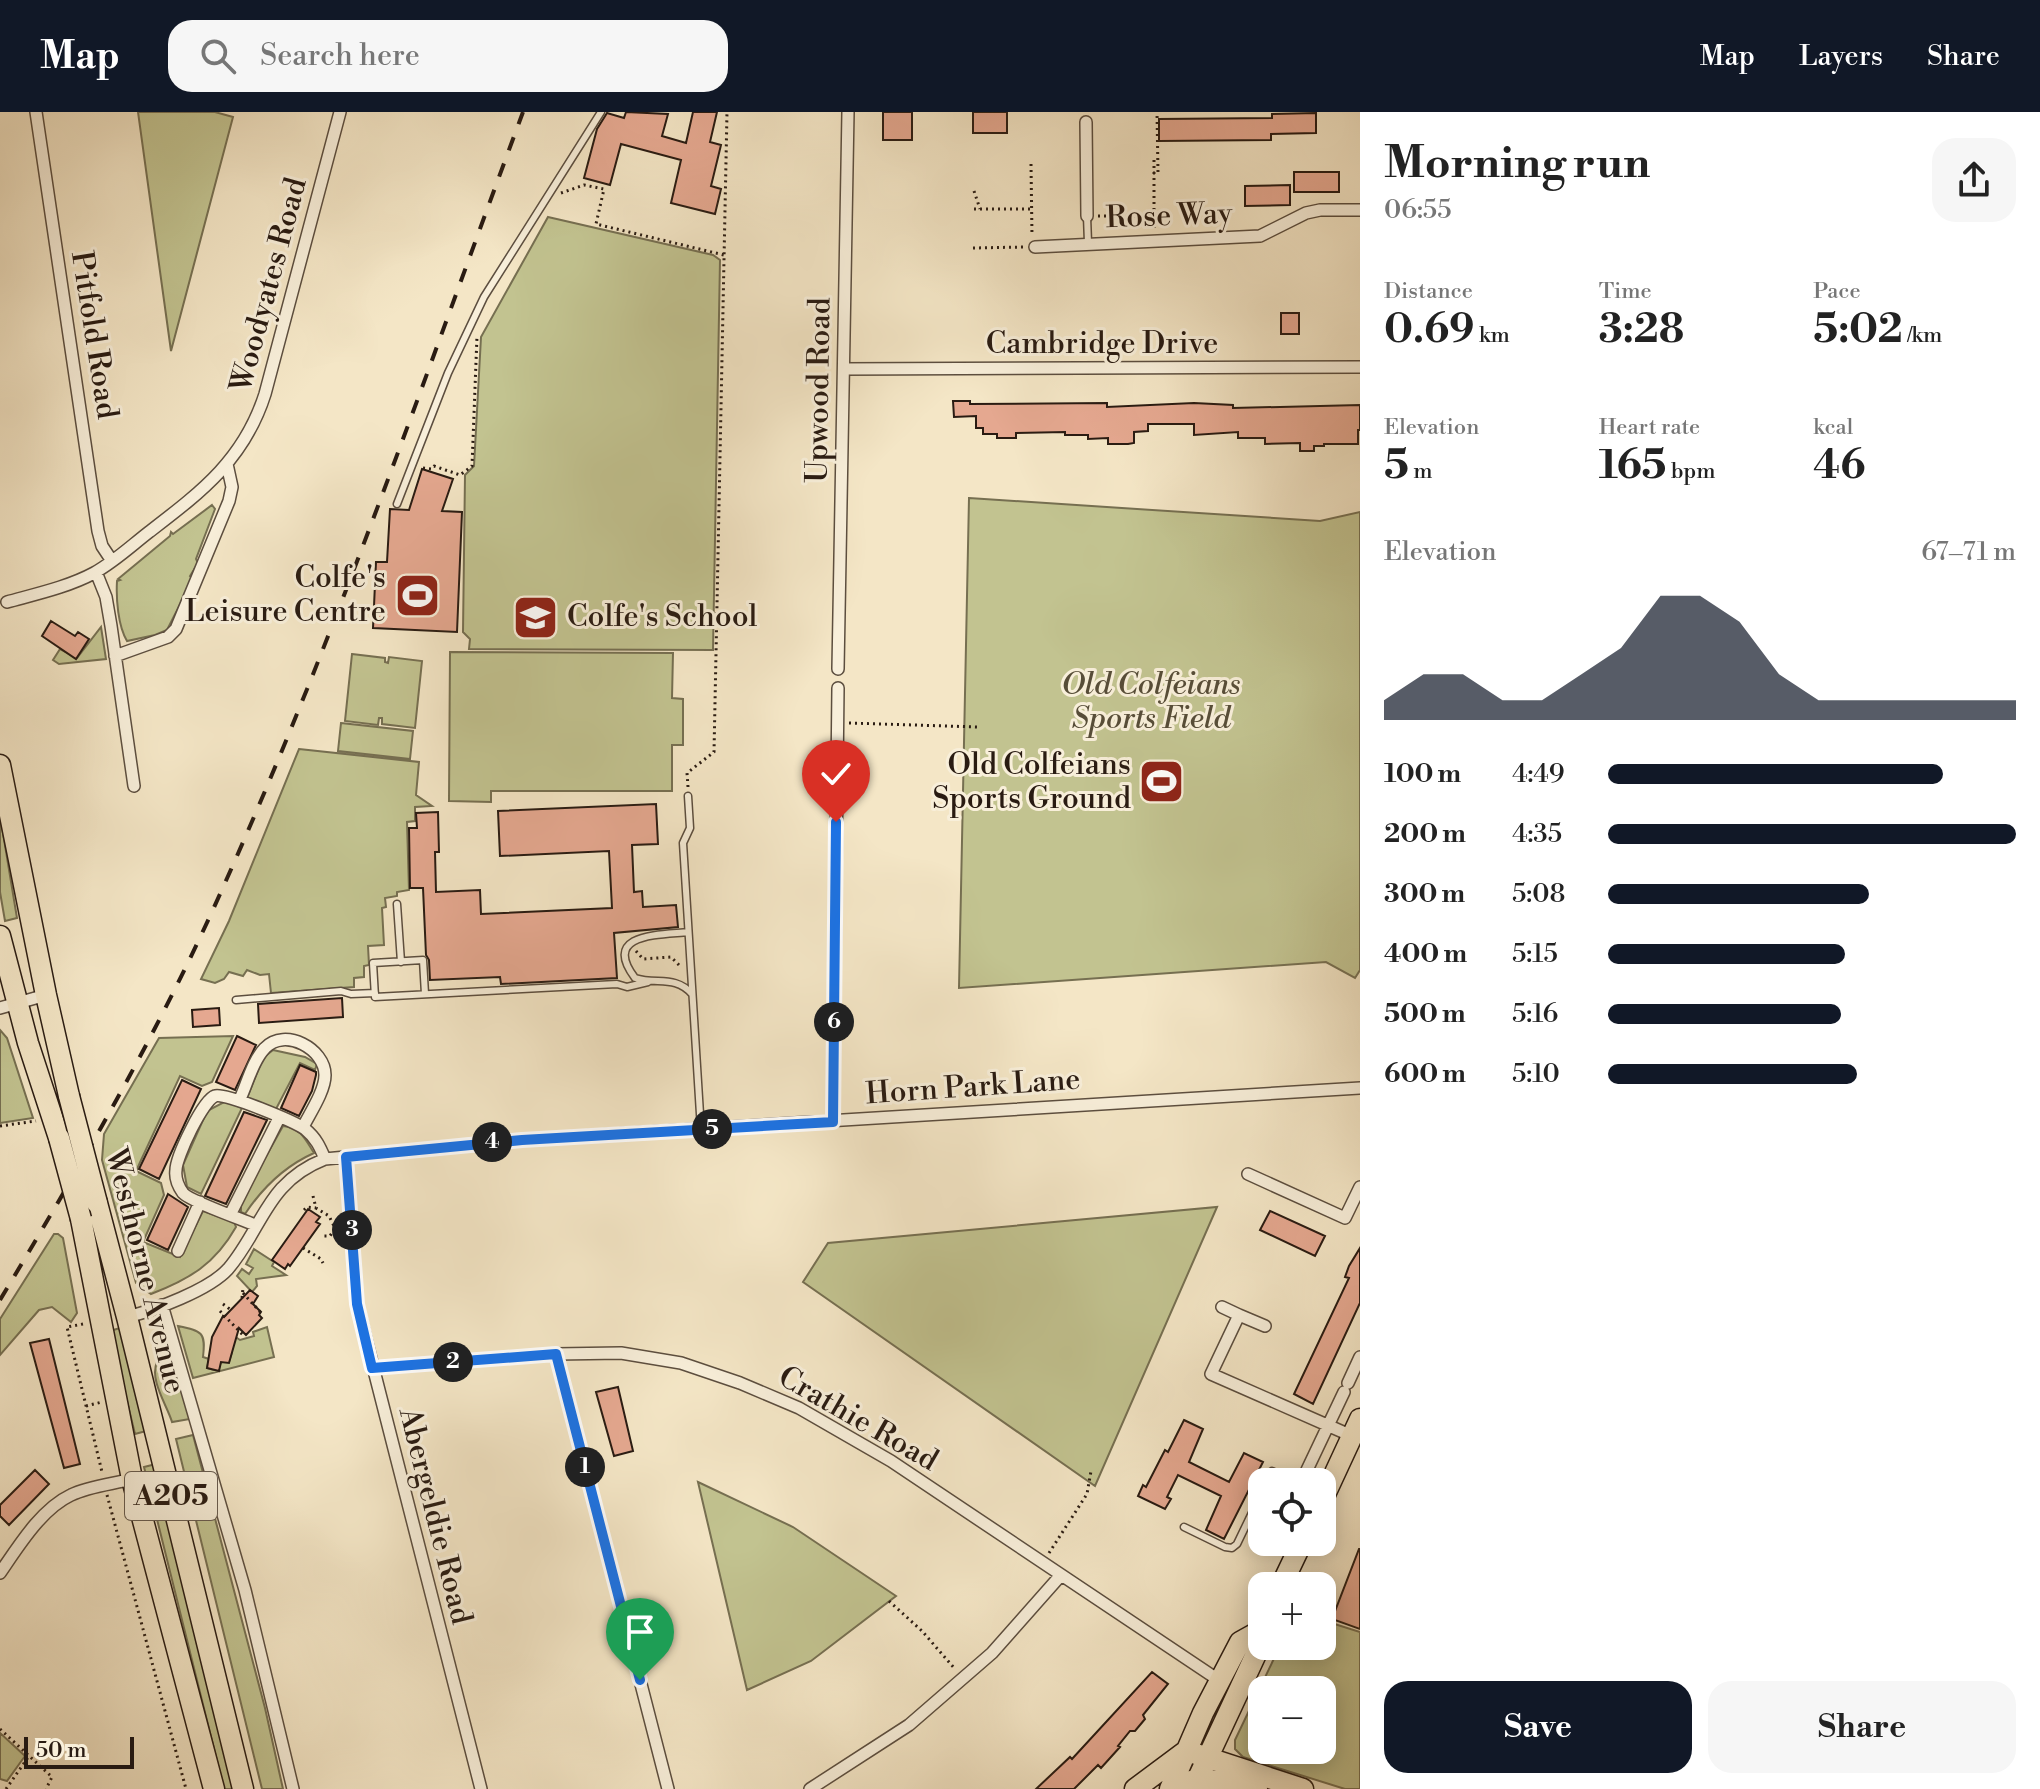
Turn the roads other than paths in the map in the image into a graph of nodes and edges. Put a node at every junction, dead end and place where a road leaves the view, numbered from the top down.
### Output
1 (36, 112) edge
2 (340, 112) edge
3 (601, 112) edge
4 (848, 112) edge
5 (1086, 117) edge
6 (1360, 210) edge
7 (1087, 216) joint
8 (1088, 243) junction
9 (1034, 247) road end
10 (1360, 367) edge
11 (844, 369) junction
12 (227, 464) junction
13 (397, 504) dead end
14 (112, 561) junction
15 (96, 572) junction
16 (7, 602) dead end
17 (115, 656) junction
18 (838, 669) dead end
19 (838, 688) dead end
20 (0, 765) edge
21 (134, 786) dead end
22 (688, 796) road end
23 (397, 904) dead end
24 (688, 932) junction
25 (0, 936) edge
26 (401, 962) junction
27 (631, 973) junction
28 (648, 982) junction
29 (617, 984) junction
30 (375, 993) junction
31 (425, 994) junction
32 (692, 994) junction
33 (46, 995) junction
34 (236, 1000) dead end
35 (8, 1005) edge
36 (1360, 1088) edge
37 (240, 1099) junction
38 (279, 1118) junction
39 (833, 1122) junction
40 (303, 1127) junction
41 (701, 1130) junction
42 (346, 1157) junction
43 (325, 1159) junction
44 (1248, 1174) dead end
45 (1360, 1187) edge
46 (200, 1202) junction
47 (230, 1215) junction
48 (255, 1225) junction
49 (178, 1251) dead end
50 (162, 1305) junction
51 (1222, 1307) dead end
52 (1239, 1315) junction
53 (127, 1317) junction
54 (1265, 1326) dead end
55 (556, 1354) junction
56 (1360, 1357) edge
57 (372, 1368) junction
58 (1328, 1425) junction
59 (1356, 1427) edge
60 (1308, 1468) edge
61 (1336, 1469) edge
62 (132, 1479) junction
63 (1248, 1521) edge
64 (1184, 1527) dead end
65 (0, 1573) edge
66 (1061, 1575) junction
67 (1248, 1636) edge
68 (1252, 1660) edge
69 (1220, 1681) junction
70 (1197, 1755) junction
71 (1184, 1786) edge
72 (214, 1789) edge
73 (243, 1789) edge
74 (293, 1789) edge
75 (481, 1789) edge
76 (668, 1789) edge
77 (810, 1789) edge
78 (1135, 1789) edge
79 (1257, 1789) edge
80 (1303, 1789) edge

1 - 14 street, Pitfold Road
2 - 12 street, Woodyates Road
3 - 13 lane
4 - 11 street, Upwood Road
5 - 7 street, Rose Way
6 - 8 street, Rose Way
7 - 8 lane
8 - 9 street, Rose Way
10 - 11 street, Cambridge Drive
11 - 18 street, Upwood Road
12 - 14 street, Woodyates Road
12 - 17 street
14 - 15 street, Woodyates Road
15 - 16 street, Woodyates Road
15 - 17 street
17 - 21 street
19 - 39 street
20 - 33 highway, Westhorne Avenue / A205
22 - 24 lane
23 - 26 lane
24 - 27 lane
24 - 32 lane
25 - 35 highway, Westhorne Avenue / A205
26 - 30 lane
26 - 31 lane
27 - 28 lane
27 - 29 lane
28 - 29 lane
28 - 32 lane
29 - 31 lane
30 - 31 lane
30 - 34 lane
32 - 41 lane
33 - 35 street
33 - 53 highway, Westhorne Avenue / A205, bridge
35 - 62 highway, Westhorne Avenue / A205, bridge
36 - 39 street, Horn Park Lane
37 - 38 street
37 - 40 street
37 - 46 street
38 - 40 street
38 - 47 street
39 - 41 street, Horn Park Lane
40 - 43 street
41 - 42 street, Horn Park Lane
42 - 43 street, Horn Park Lane
42 - 57 street, Abergeldie Road
43 - 48 street, Horn Park Lane
44 - 45 street
46 - 47 street
46 - 49 street
47 - 48 street
48 - 50 street, Horn Park Lane
50 - 53 street, Horn Park Lane
50 - 74 street, Westhorne Avenue
51 - 52 street
52 - 54 street
52 - 58 street
53 - 73 highway, Westhorne Avenue / A205
55 - 57 street, Crathie Road
55 - 66 street, Crathie Road
55 - 76 street
56 - 58 street
57 - 75 street, Abergeldie Road
58 - 59 street
58 - 60 street
59 - 61 highway
62 - 65 street
62 - 72 highway, Westhorne Avenue / A205
63 - 64 lane
66 - 69 street, Crathie Road
66 - 77 street
67 - 69 highway
68 - 70 highway
69 - 70 highway
70 - 71 highway
70 - 71 highway
70 - 78 highway
70 - 80 highway
71 - 79 highway

